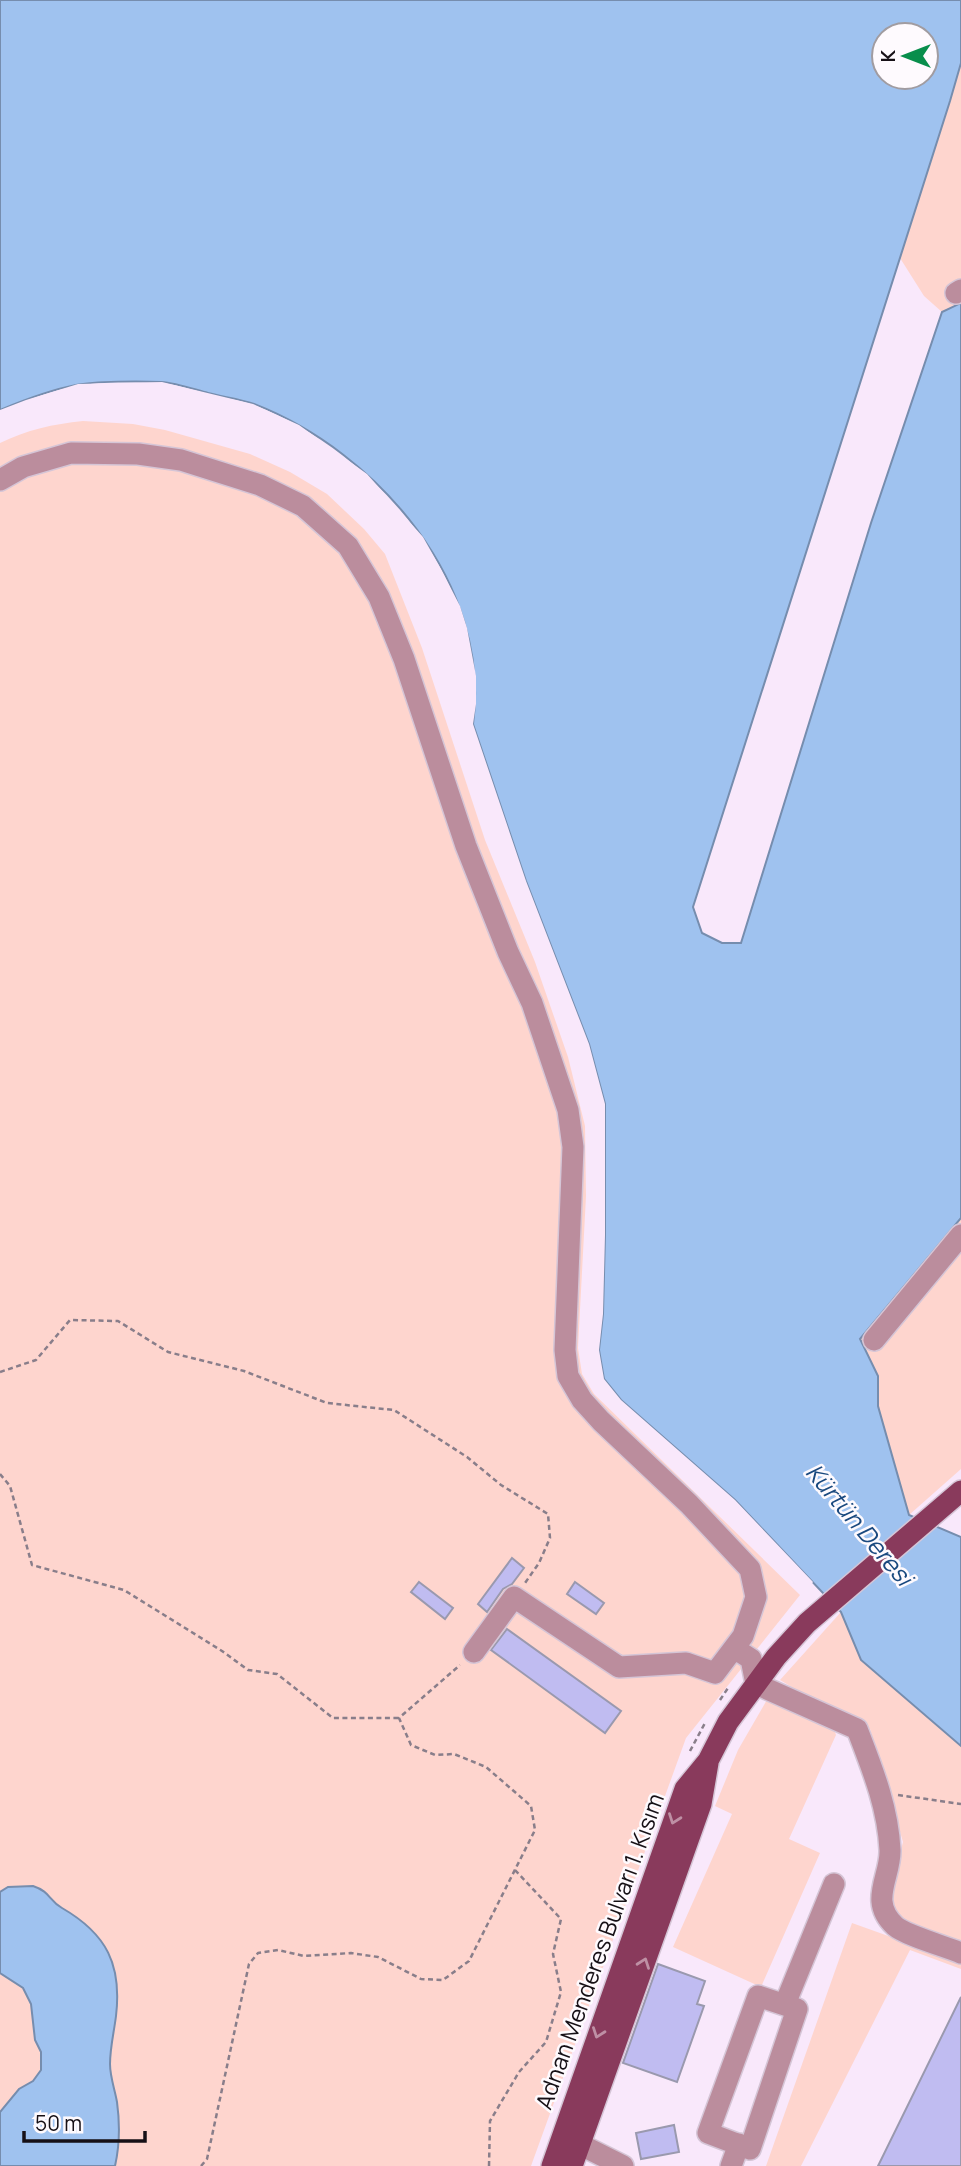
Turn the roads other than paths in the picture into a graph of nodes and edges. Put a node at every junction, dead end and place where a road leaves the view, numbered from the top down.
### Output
1 (0, 480) edge
2 (961, 1235) edge
3 (874, 1340) dead end
4 (958, 1494) edge
5 (734, 1648) junction
6 (474, 1651) road end
7 (756, 1684) junction
8 (834, 1884) dead end
9 (961, 1953) edge
10 (785, 2004) junction
11 (573, 2151) edge
12 (739, 2159) edge
13 (552, 2166) edge
14 (600, 2166) edge
15 (623, 2166) edge

1 - 5 street
2 - 3 street
4 - 7 main road, Adnan Menderes Bulvarı 1. Kısım
5 - 6 street
5 - 7 street
7 - 9 street
7 - 11 main road, Adnan Menderes Bulvarı 1. Kısım
8 - 10 street
10 - 12 street
10 - 12 street
11 - 13 main road, Adnan Menderes Bulvarı 1. Kısım
11 - 14 street
11 - 15 street

